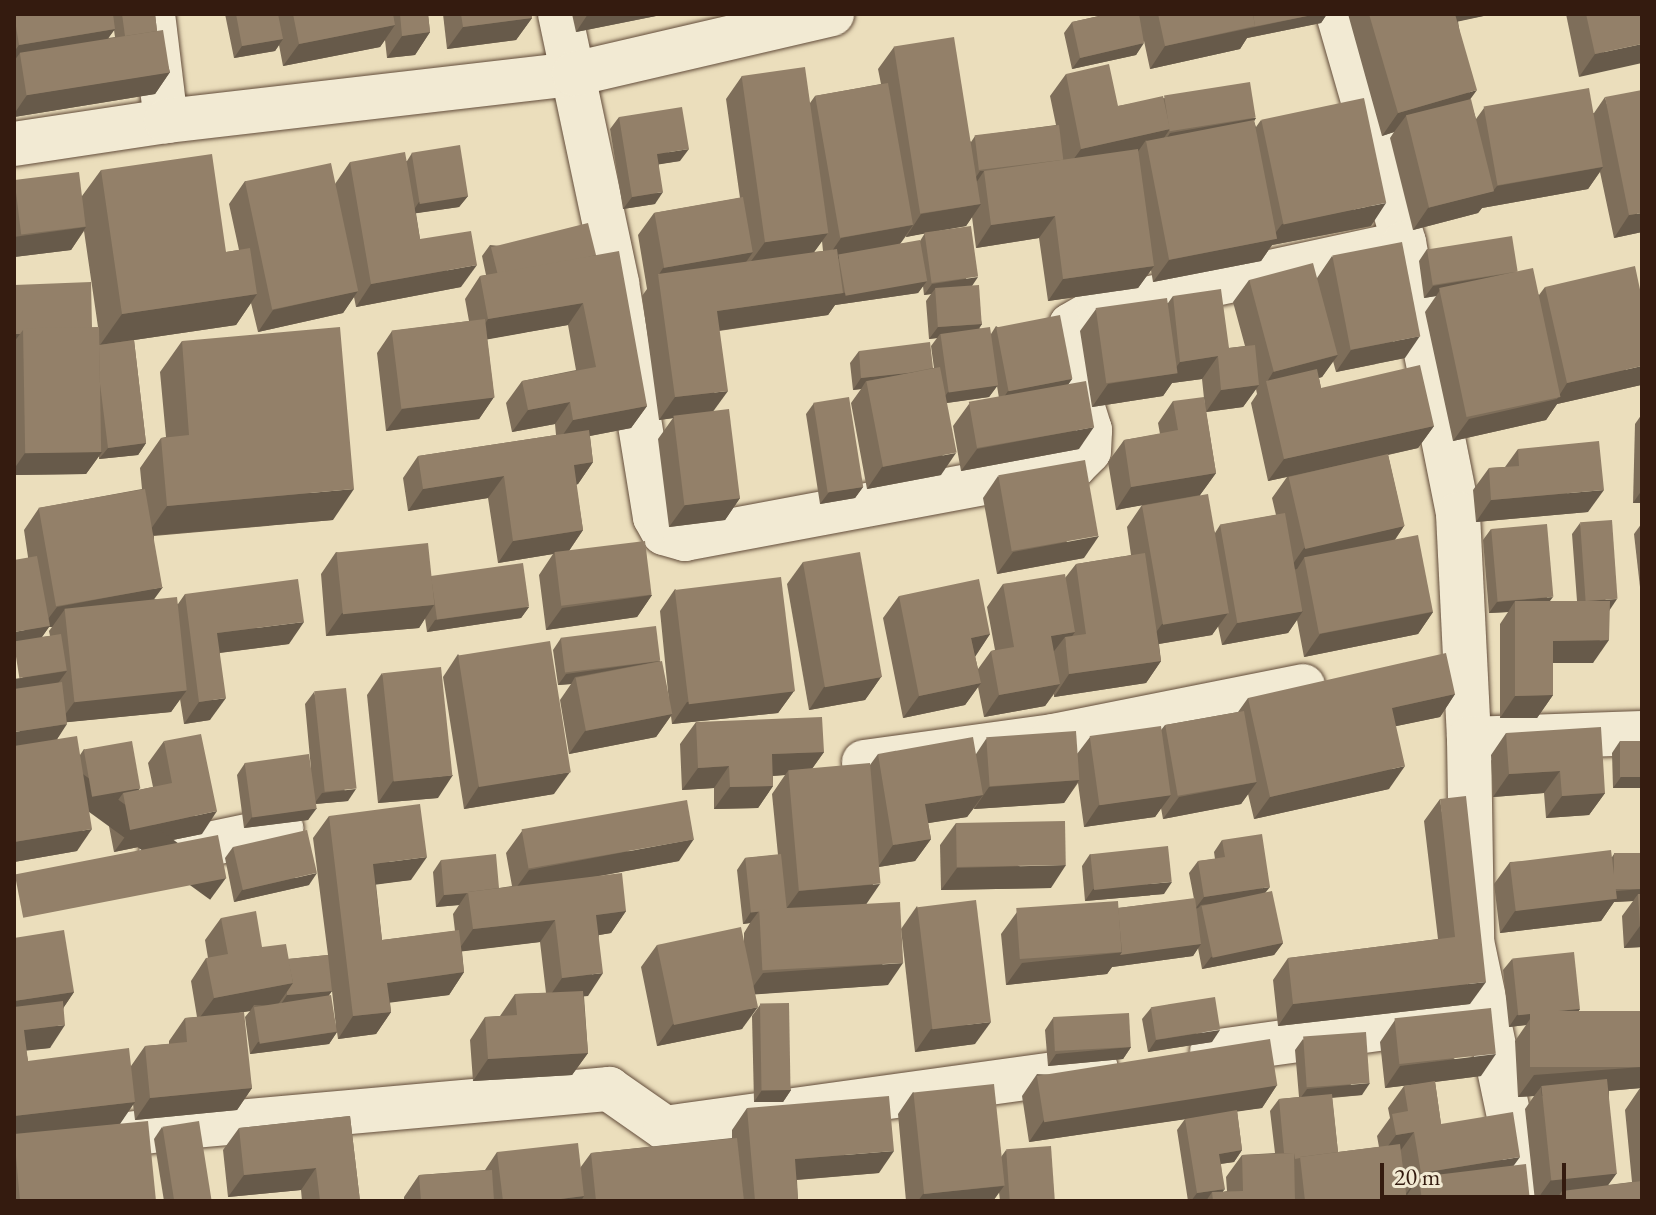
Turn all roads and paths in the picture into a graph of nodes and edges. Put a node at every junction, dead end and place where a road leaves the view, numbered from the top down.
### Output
1 (153, 14) edge
2 (560, 14) edge
3 (832, 14) edge
4 (1338, 14) edge
5 (574, 74) junction
6 (166, 121) junction
7 (14, 144) edge
8 (1404, 243) junction
9 (1339, 678) edge
10 (1642, 733) edge
11 (1469, 739) junction
12 (864, 762) edge
13 (281, 829) edge
14 (118, 864) edge
15 (1489, 1013) junction
16 (14, 1148) edge
17 (1527, 1201) edge

1 - 6 street
2 - 5 street
3 - 5 street
4 - 8 street
5 - 6 street
5 - 8 street
6 - 7 street
8 - 11 street
9 - 12 street
10 - 11 street
11 - 15 street
13 - 14 street
15 - 16 street
15 - 17 street

